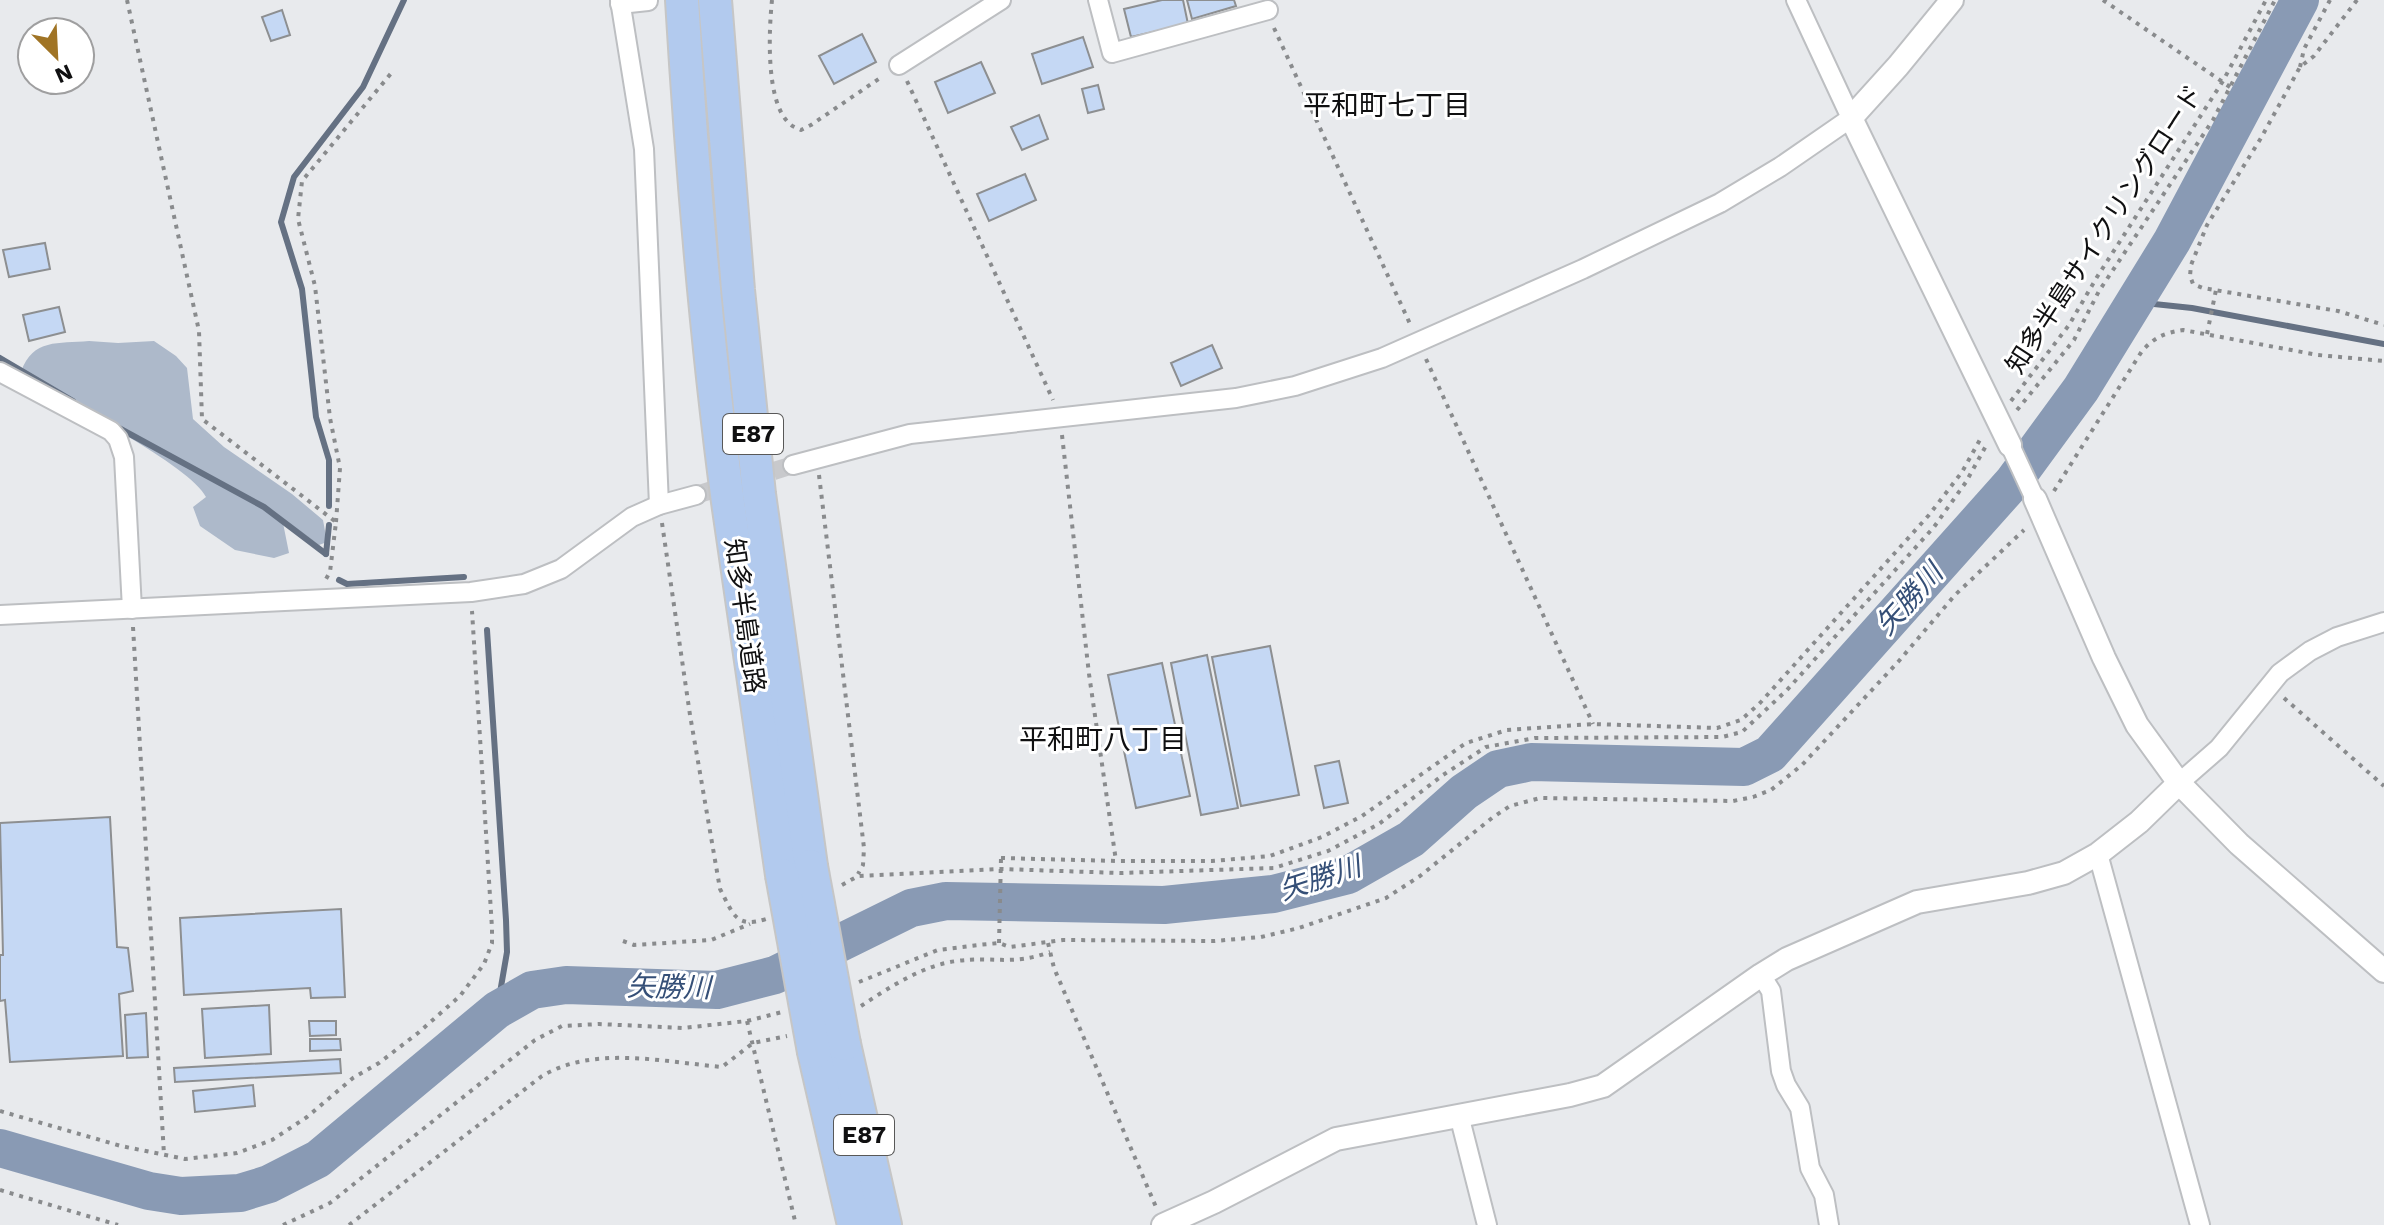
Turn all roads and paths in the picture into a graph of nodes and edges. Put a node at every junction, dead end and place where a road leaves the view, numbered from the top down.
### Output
1 (127, 0) edge
2 (663, 0) edge
3 (682, 0) edge
4 (715, 0) edge
5 (772, 0) edge
6 (1001, 0) edge
7 (1098, 0) edge
8 (1796, 0) edge
9 (1952, 0) edge
10 (2103, 0) edge
11 (2266, 0) edge
12 (2275, 0) edge
13 (2330, 0) edge
14 (2357, 0) edge
15 (648, 1) edge
16 (620, 2) edge
17 (1268, 10) joint
18 (899, 65) junction
19 (2300, 67) junction
20 (393, 71) dead end
21 (2223, 81) junction
22 (2230, 87) junction
23 (689, 113) junction
24 (1851, 118) junction
25 (2216, 290) junction
26 (2384, 325) edge
27 (2207, 334) junction
28 (1419, 343) junction
29 (2384, 361) edge
30 (0, 372) edge
31 (1059, 416) junction
32 (2003, 430) junction
33 (816, 457) junction
34 (793, 465) tunnel mouth
35 (696, 495) tunnel mouth
36 (659, 505) junction
37 (2037, 506) junction
38 (336, 522) junction
39 (471, 592) junction
40 (315, 599) junction
41 (132, 609) junction
42 (0, 615) edge
43 (2384, 622) edge
44 (2270, 686) junction
45 (1593, 724) junction
46 (2179, 783) junction
47 (2384, 786) edge
48 (2098, 854) junction
49 (1116, 861) junction
50 (1001, 869) junction
51 (797, 871) junction
52 (858, 876) junction
53 (839, 887) dead end
54 (768, 918) dead end
55 (753, 923) junction
56 (623, 941) dead end
57 (999, 943) junction
58 (1048, 943) junction
59 (1050, 952) junction
60 (2384, 971) edge
61 (1761, 975) junction
62 (857, 983) dead end
63 (784, 1011) dead end
64 (849, 1012) dead end
65 (747, 1021) junction
66 (753, 1043) junction
67 (819, 1043) junction
68 (0, 1111) edge
69 (1459, 1115) junction
70 (164, 1155) junction
71 (0, 1190) edge
72 (1164, 1224) edge
73 (118, 1225) edge
74 (283, 1225) edge
75 (349, 1225) edge
76 (796, 1225) edge
77 (854, 1225) edge
78 (885, 1225) edge
79 (1487, 1225) edge
80 (1829, 1225) edge
81 (2200, 1225) edge

1 - 38 path
2 - 23 highway
3 - 23 highway, 知多半島道路 / E87
4 - 51 highway, 知多半島道路 / E87
5 - 18 path
6 - 18 street
7 - 17 street
8 - 24 street
9 - 24 street
10 - 21 path
11 - 21 path, 知多半島サイクリングロード
12 - 22 path
13 - 19 path
14 - 19 path
15 - 16 street
16 - 36 street
17 - 28 path
18 - 31 path
19 - 25 path
20 - 38 path
21 - 22 path
21 - 32 path, 知多半島サイクリングロード
22 - 32 path
23 - 51 highway, 知多半島道路 / E87
24 - 28 street
24 - 32 street
25 - 26 path
25 - 27 path
27 - 29 path
27 - 37 path
28 - 31 street
28 - 45 path
30 - 41 street
31 - 33 street
31 - 49 path
32 - 37 street
32 - 45 path, 知多半島サイクリングロード
32 - 50 path
33 - 34 street
33 - 52 path
35 - 36 street
36 - 39 street
36 - 55 path
37 - 46 street
37 - 58 path
38 - 40 path
39 - 40 street
39 - 70 path
40 - 41 street
41 - 42 street
41 - 70 path
43 - 44 street
44 - 46 street
44 - 47 path
45 - 49 path, 知多半島サイクリングロード
46 - 48 street
46 - 60 street
48 - 61 street
48 - 81 street
49 - 50 path, 知多半島サイクリングロード, bridge
50 - 52 path
50 - 57 path, 知多半島サイクリングロード, bridge
51 - 67 highway, 知多半島道路 / E87, bridge
52 - 53 path
54 - 55 path
55 - 56 path
57 - 58 path
57 - 62 path
58 - 59 path
59 - 64 path
59 - 72 path
61 - 69 street
61 - 80 street
63 - 65 path
65 - 66 path
65 - 74 path
66 - 67 path
66 - 75 path
66 - 76 path
67 - 77 highway, 知多半島道路 / E87
67 - 78 highway, 知多半島道路 / E87
68 - 70 path
69 - 72 street
69 - 79 street
71 - 73 path

